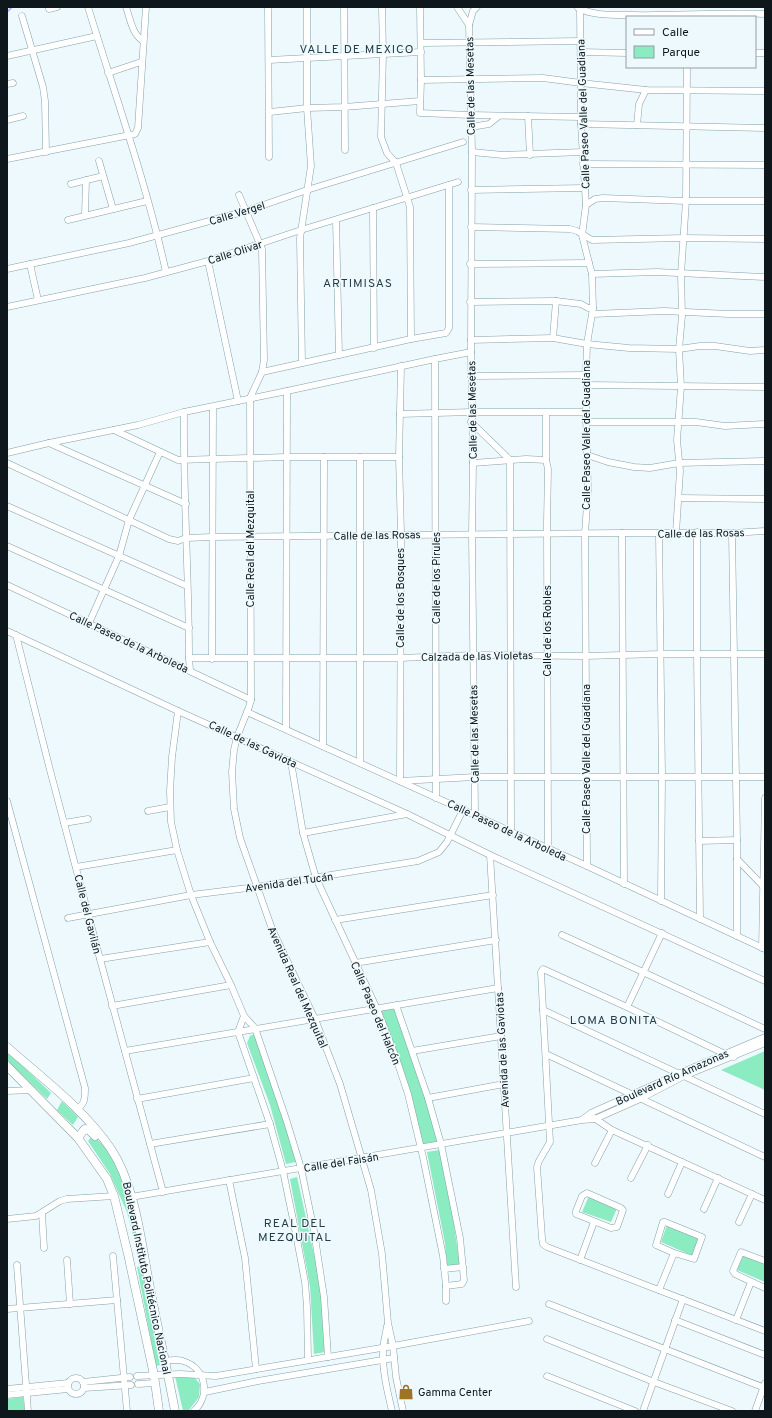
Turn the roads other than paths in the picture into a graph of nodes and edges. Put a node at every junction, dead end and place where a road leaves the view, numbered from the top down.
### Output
1 (57, 7) edge
2 (88, 7) edge
3 (126, 7) edge
4 (146, 7) edge
5 (268, 7) edge
6 (307, 7) edge
7 (344, 7) edge
8 (382, 7) edge
9 (420, 7) edge
10 (457, 7) edge
11 (477, 7) edge
12 (688, 7) edge
13 (579, 8) edge
14 (49, 9) dead end
15 (765, 14) edge
16 (22, 16) dead end
17 (655, 16) edge
18 (687, 16) edge
19 (469, 25) junction
20 (97, 36) junction
21 (143, 41) junction
22 (580, 41) junction
23 (470, 42) junction
24 (421, 43) junction
25 (32, 50) junction
26 (421, 52) junction
27 (581, 52) junction
28 (626, 52) edge
29 (383, 53) junction
30 (345, 55) junction
31 (7, 56) edge
32 (308, 58) junction
33 (269, 60) junction
34 (141, 62) junction
35 (687, 68) edge
36 (108, 73) junction
37 (421, 80) junction
38 (470, 80) junction
39 (581, 84) junction
40 (646, 90) junction
41 (688, 91) junction
42 (765, 91) edge
43 (420, 101) junction
44 (383, 103) junction
45 (344, 107) junction
46 (307, 108) junction
47 (270, 112) junction
48 (23, 116) dead end
49 (470, 116) junction
50 (499, 116) junction
51 (528, 116) junction
52 (7, 120) edge
53 (581, 121) junction
54 (638, 125) junction
55 (471, 127) junction
56 (687, 127) junction
57 (765, 128) edge
58 (129, 135) junction
59 (463, 142) dead end
60 (345, 150) dead end
61 (46, 152) junction
62 (472, 152) junction
63 (583, 152) junction
64 (530, 155) junction
65 (269, 157) dead end
66 (7, 159) edge
67 (99, 161) dead end
68 (396, 163) junction
69 (583, 164) junction
70 (687, 164) junction
71 (765, 165) edge
72 (104, 176) junction
73 (86, 180) junction
74 (458, 182) dead end
75 (71, 184) dead end
76 (449, 185) junction
77 (585, 188) junction
78 (307, 190) junction
79 (471, 190) junction
80 (240, 195) dead end
81 (407, 198) junction
82 (147, 201) junction
83 (686, 201) junction
84 (765, 201) edge
85 (586, 205) junction
86 (373, 208) junction
87 (113, 209) junction
88 (246, 211) junction
89 (85, 215) junction
90 (68, 220) dead end
91 (336, 220) junction
92 (471, 227) junction
93 (301, 230) junction
94 (582, 234) junction
95 (158, 236) junction
96 (684, 238) junction
97 (765, 239) edge
98 (261, 244) junction
99 (208, 261) junction
100 (588, 263) junction
101 (30, 264) junction
102 (470, 264) junction
103 (7, 269) edge
104 (166, 272) junction
105 (592, 274) junction
106 (682, 274) junction
107 (765, 277) edge
108 (38, 300) junction
109 (556, 301) junction
110 (470, 302) junction
111 (7, 307) edge
112 (593, 311) junction
113 (681, 312) junction
114 (765, 314) edge
115 (553, 338) junction
116 (411, 339) junction
117 (471, 340) junction
118 (587, 344) junction
119 (374, 348) junction
120 (679, 349) junction
121 (765, 350) edge
122 (470, 352) junction
123 (339, 355) junction
124 (435, 359) junction
125 (302, 363) junction
126 (401, 366) junction
127 (262, 372) junction
128 (586, 375) junction
129 (471, 376) junction
130 (587, 385) junction
131 (681, 387) junction
132 (765, 388) edge
133 (287, 391) junction
134 (250, 398) junction
135 (238, 400) junction
136 (213, 407) junction
137 (184, 412) junction
138 (472, 412) junction
139 (586, 412) junction
140 (546, 413) junction
141 (400, 414) junction
142 (435, 414) junction
143 (471, 422) junction
144 (586, 422) junction
145 (679, 423) junction
146 (765, 424) edge
147 (114, 430) junction
148 (49, 443) junction
149 (160, 452) junction
150 (7, 453) edge
151 (587, 455) junction
152 (286, 457) junction
153 (324, 457) junction
154 (360, 457) junction
155 (399, 457) junction
156 (214, 458) junction
157 (250, 459) junction
158 (184, 460) junction
159 (510, 460) junction
160 (546, 460) junction
161 (765, 461) edge
162 (7, 463) edge
163 (473, 463) junction
164 (679, 463) junction
165 (145, 486) junction
166 (679, 498) junction
167 (765, 499) edge
168 (186, 504) junction
169 (7, 506) edge
170 (128, 520) junction
171 (765, 531) edge
172 (676, 532) junction
173 (697, 532) junction
174 (622, 533) junction
175 (659, 533) junction
176 (732, 533) junction
177 (401, 534) junction
178 (436, 534) junction
179 (472, 534) junction
180 (511, 534) junction
181 (547, 534) junction
182 (585, 534) junction
183 (361, 535) junction
184 (250, 536) junction
185 (323, 536) junction
186 (212, 537) junction
187 (286, 537) junction
188 (186, 538) junction
189 (7, 546) edge
190 (119, 556) junction
191 (7, 585) edge
192 (187, 586) junction
193 (104, 590) junction
194 (89, 623) junction
195 (188, 628) junction
196 (7, 631) edge
197 (16, 635) junction
198 (661, 654) junction
199 (697, 654) junction
200 (734, 654) junction
201 (765, 654) edge
202 (473, 655) junction
203 (623, 655) junction
204 (436, 656) junction
205 (510, 656) junction
206 (548, 656) junction
207 (585, 656) junction
208 (188, 658) junction
209 (250, 658) junction
210 (287, 658) junction
211 (323, 658) junction
212 (361, 658) junction
213 (400, 658) junction
214 (212, 659) junction
215 (190, 670) junction
216 (250, 700) junction
217 (178, 710) junction
218 (247, 712) junction
219 (286, 729) junction
220 (237, 737) junction
221 (323, 746) junction
222 (291, 762) junction
223 (360, 763) junction
224 (662, 776) junction
225 (765, 776) edge
226 (475, 777) junction
227 (548, 777) junction
228 (624, 777) junction
229 (698, 777) junction
230 (736, 777) junction
231 (437, 778) junction
232 (511, 778) junction
233 (586, 778) junction
234 (400, 781) junction
235 (436, 798) junction
236 (765, 798) edge
237 (7, 801) edge
238 (170, 807) junction
239 (463, 810) junction
240 (148, 811) dead end
241 (407, 814) junction
242 (474, 815) junction
243 (88, 819) dead end
244 (64, 823) junction
245 (511, 832) junction
246 (764, 832) edge
247 (303, 833) junction
248 (451, 835) junction
249 (737, 840) junction
250 (699, 841) junction
251 (548, 849) junction
252 (177, 850) junction
253 (490, 854) junction
254 (737, 859) junction
255 (587, 866) junction
256 (76, 867) junction
257 (764, 869) edge
258 (316, 878) junction
259 (624, 884) junction
260 (763, 886) junction
261 (256, 887) junction
262 (191, 895) junction
263 (493, 895) junction
264 (661, 901) junction
265 (764, 906) edge
266 (88, 913) junction
267 (68, 918) dead end
268 (700, 919) junction
269 (335, 920) junction
270 (662, 933) junction
271 (562, 935) dead end
272 (737, 936) junction
273 (496, 940) junction
274 (210, 942) junction
275 (764, 946) edge
276 (100, 959) junction
277 (355, 963) junction
278 (644, 972) junction
279 (765, 981) edge
280 (231, 985) junction
281 (498, 988) junction
282 (396, 1005) junction
283 (112, 1006) junction
284 (627, 1007) junction
285 (377, 1009) junction
286 (543, 1010) junction
287 (244, 1016) junction
288 (315, 1019) junction
289 (255, 1028) junction
290 (765, 1029) edge
291 (238, 1032) junction
292 (501, 1036) junction
293 (765, 1038) edge
294 (765, 1043) edge
295 (7, 1047) edge
296 (125, 1051) junction
297 (412, 1051) junction
298 (546, 1054) junction
299 (725, 1054) junction
300 (734, 1057) junction
301 (7, 1066) edge
302 (678, 1074) junction
303 (684, 1076) junction
304 (254, 1078) junction
305 (504, 1084) junction
306 (32, 1090) junction
307 (7, 1091) edge
308 (632, 1095) junction
309 (428, 1098) junction
310 (137, 1099) junction
311 (640, 1099) junction
312 (77, 1109) junction
313 (591, 1113) junction
314 (765, 1114) edge
315 (595, 1119) junction
316 (582, 1120) junction
317 (270, 1124) junction
318 (550, 1126) junction
319 (612, 1130) junction
320 (506, 1133) junction
321 (78, 1138) junction
322 (150, 1144) junction
323 (441, 1144) junction
324 (648, 1146) junction
325 (421, 1148) junction
326 (111, 1149) junction
327 (765, 1157) edge
328 (362, 1158) junction
329 (682, 1162) junction
330 (595, 1163) dead end
331 (300, 1168) junction
332 (282, 1171) junction
333 (631, 1178) dead end
334 (718, 1178) junction
335 (229, 1180) junction
336 (163, 1192) junction
337 (668, 1194) dead end
338 (752, 1194) junction
339 (114, 1196) junction
340 (132, 1197) junction
341 (765, 1200) edge
342 (704, 1208) dead end
343 (42, 1213) junction
344 (7, 1219) edge
345 (594, 1222) junction
346 (739, 1222) dead end
347 (44, 1248) dead end
348 (674, 1253) junction
349 (113, 1256) dead end
350 (67, 1260) dead end
351 (580, 1260) junction
352 (765, 1261) edge
353 (17, 1265) dead end
354 (464, 1267) junction
355 (444, 1269) junction
356 (751, 1282) junction
357 (446, 1286) junction
358 (516, 1287) dead end
359 (765, 1288) edge
360 (659, 1290) junction
361 (683, 1299) junction
362 (117, 1300) junction
363 (446, 1301) dead end
364 (70, 1304) junction
365 (549, 1304) dead end
366 (19, 1308) junction
367 (7, 1309) edge
368 (675, 1320) junction
369 (736, 1320) junction
370 (529, 1321) dead end
371 (388, 1323) junction
372 (765, 1331) edge
373 (546, 1339) dead end
374 (392, 1346) junction
375 (383, 1347) junction
376 (665, 1350) junction
377 (765, 1355) edge
378 (328, 1357) junction
379 (394, 1358) junction
380 (308, 1360) junction
381 (383, 1360) junction
382 (165, 1361) junction
383 (256, 1369) junction
384 (168, 1374) junction
385 (202, 1375) junction
386 (547, 1376) dead end
387 (131, 1377) junction
388 (154, 1379) junction
389 (654, 1382) junction
390 (138, 1384) dead end
391 (84, 1385) junction
392 (128, 1385) junction
393 (68, 1386) junction
394 (764, 1386) edge
395 (7, 1389) edge
396 (26, 1390) junction
397 (205, 1392) junction
398 (7, 1395) edge
399 (28, 1411) edge
400 (127, 1411) edge
401 (159, 1411) edge
402 (175, 1411) edge
403 (194, 1411) edge
404 (392, 1411) edge
405 (403, 1411) edge
406 (635, 1411) edge
407 (643, 1411) edge
408 (732, 1411) edge
409 (755, 1411) edge

1 - 14 street
2 - 20 street
3 - 21 street
4 - 21 street
5 - 33 street
6 - 32 street
7 - 30 street
8 - 29 street
9 - 24 street
10 - 19 street
11 - 19 street, Calle de las Mesetas
12 - 18 street
13 - 17 street
13 - 22 street, Calle Paseo Valle del Guadiana
15 - 18 street
16 - 25 street
17 - 18 street
19 - 23 street, Calle de las Mesetas
20 - 25 street
20 - 36 street
21 - 34 street
22 - 23 street
22 - 27 street, Calle Paseo Valle del Guadiana
23 - 24 street
23 - 38 street, Calle de las Mesetas
24 - 26 street
25 - 31 street
25 - 61 street
26 - 29 street
26 - 37 street
27 - 28 street
27 - 39 street, Calle Paseo Valle del Guadiana
29 - 30 street
29 - 44 street
30 - 32 street
30 - 45 street
32 - 33 street
32 - 46 street
33 - 47 street
34 - 36 street
34 - 58 street
35 - 41 street
36 - 58 street
37 - 38 street
37 - 43 street
38 - 39 street
38 - 49 street, Calle de las Mesetas
39 - 40 street
39 - 53 street, Calle Paseo Valle del Guadiana
40 - 41 street
40 - 54 street
41 - 42 street
41 - 56 street
43 - 44 street
43 - 49 street
44 - 45 street
44 - 68 street
45 - 46 street
45 - 60 street
46 - 47 street
46 - 78 street
47 - 65 street
48 - 52 street
49 - 50 street
49 - 55 street, Calle de las Mesetas
50 - 51 street
50 - 55 street
51 - 53 street
51 - 64 street
53 - 54 street
53 - 63 street, Calle Paseo Valle del Guadiana
54 - 56 street
55 - 62 street, Calle de las Mesetas
56 - 57 street
56 - 70 street
58 - 61 street
58 - 82 street
59 - 68 street, Calle Vergel
61 - 66 street
62 - 64 street
62 - 79 street, Calle de las Mesetas
63 - 64 street
63 - 69 street, Calle Paseo Valle del Guadiana
67 - 72 street
68 - 78 street, Calle Vergel
68 - 81 street
69 - 70 street
69 - 77 street, Calle Paseo Valle del Guadiana
70 - 71 street
70 - 83 street
72 - 73 street
72 - 87 street
73 - 75 street
73 - 89 street
74 - 76 street, Calle Olivar
76 - 81 street, Calle Olivar
76 - 116 street
77 - 79 street
77 - 85 street, Calle Paseo Valle del Guadiana
78 - 88 street, Calle Vergel
78 - 93 street
79 - 92 street, Calle de las Mesetas
80 - 88 street
81 - 86 street, Calle Olivar
81 - 116 street
82 - 87 street
82 - 95 street
83 - 84 street
83 - 85 street
83 - 96 street
85 - 94 street, Calle Paseo Valle del Guadiana
86 - 91 street, Calle Olivar
86 - 119 street
87 - 89 street
88 - 95 street, Calle Vergel
88 - 98 street
89 - 90 street
91 - 93 street, Calle Olivar
91 - 123 street
92 - 94 street
92 - 102 street, Calle de las Mesetas
93 - 98 street, Calle Olivar
93 - 125 street
94 - 96 street
94 - 100 street, Calle Paseo Valle del Guadiana
95 - 101 street, Calle Vergel
95 - 104 street
96 - 97 street
96 - 106 street
98 - 99 street, Calle Olivar
98 - 127 street
99 - 104 street, Calle Olivar
99 - 135 street
100 - 102 street
100 - 105 street, Calle Paseo Valle del Guadiana
101 - 103 street, Calle Vergel
101 - 108 street
102 - 110 street, Calle de las Mesetas
104 - 108 street, Calle Olivar
105 - 106 street
105 - 112 street, Calle Paseo Valle del Guadiana
106 - 107 street
106 - 113 street
108 - 111 street, Calle Olivar
109 - 110 street
109 - 112 street
109 - 115 street
110 - 117 street, Calle de las Mesetas
112 - 113 street
112 - 118 street, Calle Paseo Valle del Guadiana
113 - 114 street
113 - 120 street
115 - 117 street
115 - 118 street
116 - 119 street
117 - 122 street, Calle de las Mesetas
118 - 120 street
118 - 128 street, Calle Paseo Valle del Guadiana
119 - 123 street
120 - 121 street
120 - 131 street
122 - 124 street
122 - 129 street, Calle de las Mesetas
123 - 125 street
124 - 126 street
124 - 142 street, Calle de los Pirules
125 - 127 street
126 - 133 street
126 - 141 street, Calle de los Bosques
127 - 134 street
128 - 129 street
128 - 130 street, Calle Paseo Valle del Guadiana
129 - 138 street, Calle de las Mesetas
130 - 131 street
130 - 139 street, Calle Paseo Valle del Guadiana
131 - 132 street
131 - 145 street
133 - 134 street
133 - 152 street
134 - 135 street
134 - 157 street, Calle Real del Mezquital
135 - 136 street
136 - 137 street
136 - 156 street
137 - 147 street
137 - 158 street
138 - 140 street
138 - 142 street
138 - 143 street, Calle de las Mesetas
139 - 140 street
139 - 144 street, Calle Paseo Valle del Guadiana
140 - 160 street, Calle de los Robles
141 - 142 street
141 - 155 street, Calle de los Bosques
142 - 178 street, Calle de los Pirules
143 - 159 street
143 - 163 street, Calle de las Mesetas
144 - 145 street
144 - 151 street, Calle Paseo Valle del Guadiana
145 - 146 street
145 - 164 street
147 - 148 street
147 - 149 street
148 - 150 street
148 - 165 street
149 - 158 street
149 - 165 street
151 - 164 street
151 - 182 street, Calle Paseo Valle del Guadiana
152 - 153 street
152 - 157 street
152 - 187 street
153 - 154 street
153 - 185 street
154 - 155 street
154 - 183 street
155 - 177 street, Calle de los Bosques
156 - 157 street
156 - 158 street
156 - 186 street
157 - 184 street, Calle Real del Mezquital
158 - 168 street
159 - 160 street
159 - 163 street
159 - 180 street
160 - 181 street, Calle de los Robles
161 - 164 street
162 - 170 street, Calle de las Rosas
163 - 179 street, Calle de las Mesetas
164 - 166 street
165 - 168 street
165 - 170 street
166 - 167 street
166 - 172 street
168 - 188 street
169 - 190 street
170 - 188 street, Calle de las Rosas
170 - 190 street
171 - 176 street, Calle de las Rosas
172 - 173 street, Calle de las Rosas
172 - 175 street, Calle de las Rosas
173 - 176 street, Calle de las Rosas
173 - 199 street
174 - 175 street, Calle de las Rosas
174 - 182 street, Calle de las Rosas
174 - 203 street
175 - 198 street
176 - 200 street
177 - 178 street, Calle de las Rosas
177 - 183 street, Calle de las Rosas
177 - 213 street, Calle de los Bosques
178 - 179 street, Calle de las Rosas
178 - 204 street, Calle de los Pirules
179 - 180 street, Calle de las Rosas
179 - 202 street, Calle de las Mesetas
180 - 181 street, Calle de las Rosas
180 - 205 street
181 - 182 street, Calle de las Rosas
181 - 206 street, Calle de los Robles
182 - 207 street, Calle Paseo Valle del Guadiana
183 - 185 street, Calle de las Rosas
183 - 212 street
184 - 186 street, Calle de las Rosas
184 - 187 street, Calle de las Rosas
184 - 209 street, Calle Real del Mezquital
185 - 187 street, Calle de las Rosas
185 - 211 street
186 - 188 street, Calle de las Rosas
186 - 214 street
187 - 210 street
188 - 192 street
189 - 193 street
190 - 192 street
190 - 193 street
191 - 194 street, Calle Paseo de la Arboleda
192 - 195 street
193 - 194 street
193 - 195 street
194 - 215 street, Calle Paseo de la Arboleda
195 - 208 street
196 - 197 street, Calle de las Gaviota
197 - 217 street, Calle de las Gaviota
197 - 244 street, Calle del Gavilán
198 - 199 street, Calzada de las Violetas
198 - 203 street, Calzada de las Violetas
198 - 224 street
199 - 200 street, Calzada de las Violetas
199 - 229 street
200 - 201 street, Calzada de las Violetas
200 - 230 street
202 - 204 street, Calzada de las Violetas
202 - 205 street, Calzada de las Violetas
202 - 226 street, Calle de las Mesetas
203 - 207 street, Calzada de las Violetas
203 - 228 street
204 - 213 street, Calzada de las Violetas
204 - 231 street, Calle de los Pirules
205 - 206 street, Calzada de las Violetas
205 - 232 street
206 - 207 street, Calzada de las Violetas
206 - 227 street, Calle de los Robles
207 - 233 street, Calle Paseo Valle del Guadiana
208 - 214 street, Calzada de las Violetas
208 - 215 street
209 - 210 street, Calzada de las Violetas
209 - 214 street, Calzada de las Violetas
209 - 216 street, Calle Real del Mezquital
210 - 211 street, Calzada de las Violetas
210 - 219 street
211 - 212 street, Calzada de las Violetas
211 - 221 street
212 - 213 street, Calzada de las Violetas
212 - 223 street
213 - 234 street, Calle de los Bosques
215 - 216 street, Calle Paseo de la Arboleda
216 - 218 street, Avenida Real del Mezquital
217 - 220 street, Calle de las Gaviota
217 - 238 street
218 - 219 street, Calle Paseo de la Arboleda
218 - 220 street, Avenida Real del Mezquital
219 - 221 street, Calle Paseo de la Arboleda
220 - 222 street, Calle de las Gaviota
220 - 261 street, Avenida Real del Mezquital
221 - 223 street, Calle Paseo de la Arboleda
222 - 241 street, Calle de las Gaviota
222 - 247 street, Calle Paseo del Halcón
223 - 234 street, Calle Paseo de la Arboleda
224 - 228 street
224 - 229 street
224 - 264 street
225 - 230 street
226 - 231 street
226 - 232 street
226 - 242 street, Calle de las Mesetas
227 - 232 street
227 - 233 street
227 - 251 street, Calle de los Robles
228 - 233 street
228 - 259 street
229 - 230 street
229 - 250 street
230 - 249 street
231 - 234 street
231 - 235 street, Calle de los Pirules
232 - 245 street
233 - 255 street, Calle Paseo Valle del Guadiana
234 - 235 street, Calle Paseo de la Arboleda
235 - 239 street, Calle Paseo de la Arboleda
236 - 246 street
237 - 312 street
238 - 240 street
238 - 252 street
239 - 242 street, Calle Paseo de la Arboleda
239 - 248 street, Avenida del Tucán
241 - 247 street
241 - 248 street, Calle de las Gaviota
242 - 245 street, Calle Paseo de la Arboleda
243 - 244 street
244 - 256 street, Calle del Gavilán
245 - 251 street, Calle Paseo de la Arboleda
246 - 257 street
247 - 258 street, Calle Paseo del Halcón
248 - 253 street, Calle de las Gaviota
248 - 258 street, Avenida del Tucán
249 - 250 street
249 - 254 street
250 - 268 street
251 - 255 street, Calle Paseo de la Arboleda
252 - 256 street
252 - 262 street
253 - 263 street, Avenida de las Gaviotas
253 - 270 street, Calle de las Gaviota
254 - 260 street
254 - 272 street
255 - 259 street, Calle Paseo de la Arboleda
256 - 266 street, Calle del Gavilán
257 - 260 street
258 - 261 street, Avenida del Tucán
258 - 269 street, Calle Paseo del Halcón
259 - 264 street, Calle Paseo de la Arboleda
260 - 265 street
261 - 262 street, Avenida del Tucán
261 - 288 street, Avenida Real del Mezquital
262 - 266 street, Avenida del Tucán
262 - 274 street
263 - 269 street
263 - 273 street, Avenida de las Gaviotas
264 - 268 street, Calle Paseo de la Arboleda
265 - 275 street
266 - 267 street, Avenida del Tucán
266 - 276 street, Calle del Gavilán
268 - 272 street, Calle Paseo de la Arboleda
269 - 277 street, Calle Paseo del Halcón
270 - 278 street
270 - 279 street, Calle de las Gaviota
271 - 278 street
272 - 275 street, Calle Paseo de la Arboleda
273 - 277 street
273 - 281 street, Avenida de las Gaviotas
274 - 276 street
274 - 280 street
276 - 283 street, Calle del Gavilán
277 - 285 street, Calle Paseo del Halcón
278 - 284 street
278 - 290 street
280 - 283 street
280 - 287 street
281 - 282 street
281 - 292 street, Avenida de las Gaviotas
282 - 285 street
282 - 297 street, Calle Paseo del Halcón
283 - 296 street, Calle del Gavilán
284 - 286 street
284 - 299 street
285 - 288 street
285 - 325 street, Calle Paseo del Halcón
286 - 298 street
286 - 302 street
287 - 289 street
287 - 291 street
288 - 289 street
288 - 328 street, Avenida Real del Mezquital
289 - 291 street
289 - 331 street
291 - 296 street
291 - 304 street
292 - 297 street
292 - 305 street, Avenida de las Gaviotas
293 - 299 street, Boulevard Río Amazonas
294 - 300 street, Boulevard Río Amazonas
295 - 312 main road, Boulevard Instituto Politécnico Nacional
296 - 310 street, Calle del Gavilán
297 - 309 street, Calle Paseo del Halcón
298 - 308 street
298 - 318 street
299 - 300 street
299 - 302 street, Boulevard Río Amazonas
300 - 303 street, Boulevard Río Amazonas
301 - 306 main road, Boulevard Instituto Politécnico Nacional
302 - 303 street
302 - 308 street, Boulevard Río Amazonas
303 - 311 street, Boulevard Río Amazonas
303 - 314 street
304 - 310 street
304 - 317 street
305 - 309 street
305 - 320 street, Avenida de las Gaviotas
306 - 307 street
306 - 321 main road, Boulevard Instituto Politécnico Nacional
308 - 311 street
308 - 313 street, Boulevard Río Amazonas
309 - 323 street, Calle Paseo del Halcón
310 - 322 street, Calle del Gavilán
311 - 315 street, Boulevard Río Amazonas
311 - 327 street
312 - 326 main road, Boulevard Instituto Politécnico Nacional
313 - 315 street
313 - 316 street, Boulevard Río Amazonas
315 - 316 street, Boulevard Río Amazonas
315 - 319 street
316 - 318 street, Boulevard Río Amazonas
317 - 322 street
317 - 332 street
318 - 320 street, Calle del Faisán
318 - 351 street
319 - 324 street
319 - 330 street
320 - 323 street, Calle del Faisán
320 - 358 street, Avenida de las Gaviotas
321 - 326 main road
321 - 339 main road, Boulevard Instituto Politécnico Nacional
322 - 336 street, Calle del Gavilán
323 - 325 street, Calle del Faisán
323 - 354 street, Calle Paseo del Halcón
324 - 329 street
324 - 333 street
325 - 328 street, Calle del Faisán
325 - 355 street, Calle Paseo del Halcón
326 - 340 main road, Boulevard Instituto Politécnico Nacional
328 - 331 street, Calle del Faisán
328 - 371 street, Avenida Real del Mezquital
329 - 334 street
329 - 337 street
331 - 332 street, Calle del Faisán
331 - 378 street
332 - 335 street, Calle del Faisán
332 - 380 street
334 - 338 street
334 - 342 street
335 - 336 street, Calle del Faisán
335 - 383 street
336 - 340 street, Calle del Faisán
338 - 341 street
338 - 346 street
339 - 343 street
339 - 388 main road, Boulevard Instituto Politécnico Nacional
340 - 382 main road, Boulevard Instituto Politécnico Nacional
343 - 344 street
343 - 347 street
345 - 345 street
345 - 351 street
348 - 348 street
348 - 360 street
349 - 362 street
350 - 364 street
351 - 360 street
352 - 356 street
353 - 366 street
354 - 355 street
354 - 357 street, Calle Paseo del Halcón
355 - 357 street, Calle Paseo del Halcón
356 - 359 street
356 - 369 street
357 - 363 street, Calle Paseo del Halcón
360 - 361 street
361 - 368 street
361 - 369 street
362 - 364 street
362 - 387 street
364 - 366 street
365 - 376 street
366 - 367 street
366 - 396 street
368 - 376 street
368 - 377 street
369 - 372 street
370 - 374 street
371 - 374 street, Avenida Real del Mezquital
371 - 375 street, Avenida Real del Mezquital
373 - 389 street
374 - 375 street
374 - 379 street, Avenida Real del Mezquital
375 - 378 street
375 - 381 street, Avenida Real del Mezquital
376 - 389 street
376 - 394 street
378 - 380 street
379 - 381 street
379 - 405 street, Avenida Real del Mezquital
380 - 383 street
381 - 397 street
381 - 404 street, Avenida Real del Mezquital
382 - 384 main road, Boulevard Instituto Politécnico Nacional
382 - 385 street
383 - 385 street
384 - 385 street
384 - 388 street
384 - 402 main road, Boulevard Instituto Politécnico Nacional
385 - 397 street
386 - 406 street
387 - 388 street
387 - 391 street
387 - 392 street
388 - 390 street
388 - 401 main road, Boulevard Instituto Politécnico Nacional
389 - 407 street
389 - 408 street
391 - 392 street
391 - 393 street
391 - 393 street
392 - 400 street
393 - 396 street
394 - 409 street
395 - 396 street
396 - 398 street
396 - 399 street
397 - 403 street

